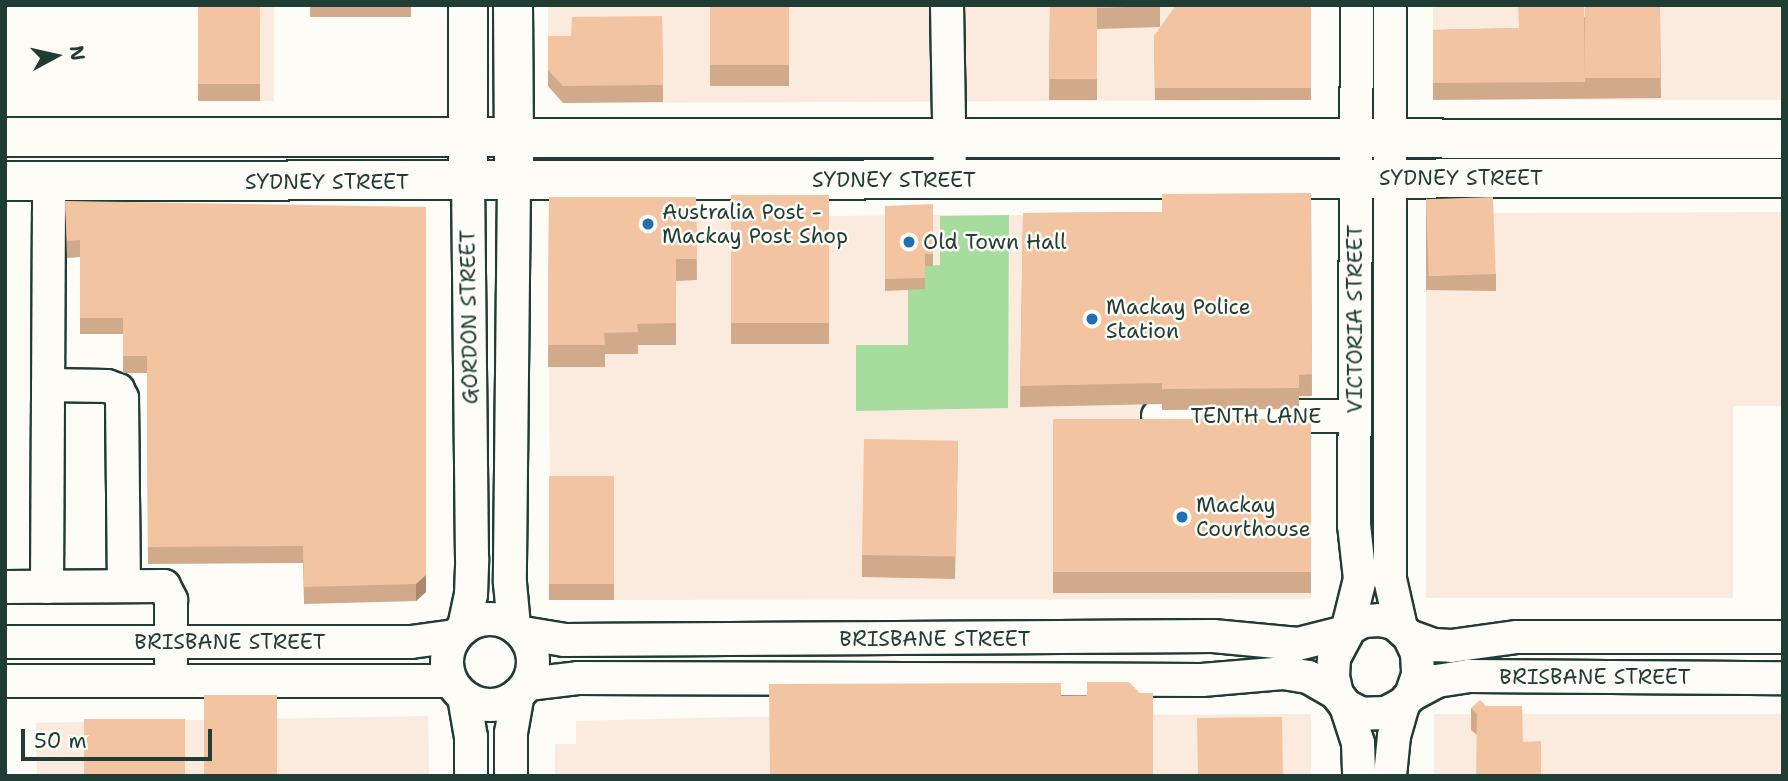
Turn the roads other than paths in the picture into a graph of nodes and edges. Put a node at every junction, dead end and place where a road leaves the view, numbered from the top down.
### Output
1 (468, 5) edge
2 (513, 5) edge
3 (947, 5) edge
4 (1357, 5) edge
5 (1390, 5) edge
6 (5, 137) edge
7 (468, 138) junction
8 (513, 138) junction
9 (950, 139) junction
10 (1783, 139) edge
11 (1374, 140) junction
12 (1374, 177) junction
13 (1783, 178) edge
14 (950, 180) junction
15 (5, 181) edge
16 (49, 181) junction
17 (468, 182) junction
18 (514, 182) junction
19 (48, 385) junction
20 (513, 390) junction
21 (470, 410) junction
22 (1158, 416) edge
23 (1354, 416) junction
24 (124, 586) junction
25 (5, 587) edge
26 (47, 587) junction
27 (519, 630) junction
28 (460, 631) junction
29 (1346, 631) junction
30 (1405, 632) junction
31 (1783, 637) edge
32 (5, 642) edge
33 (171, 642) junction
34 (1783, 678) edge
35 (5, 681) edge
36 (171, 681) junction
37 (458, 689) junction
38 (523, 689) junction
39 (1342, 700) junction
40 (1407, 700) junction
41 (471, 776) edge
42 (511, 776) edge
43 (1359, 776) edge
44 (1390, 776) edge

1 - 7 main road, GORDON STREET
2 - 8 main road, GORDON STREET
3 - 9 street
4 - 11 street, VICTORIA STREET
5 - 11 street, VICTORIA STREET
6 - 7 main road, SYDNEY STREET
7 - 8 main road, SYDNEY STREET
7 - 17 main road, GORDON STREET
8 - 9 main road, SYDNEY STREET
8 - 18 main road, GORDON STREET
9 - 11 main road, SYDNEY STREET
9 - 14 street
10 - 11 main road, SYDNEY STREET
11 - 12 street, VICTORIA STREET
12 - 13 main road, SYDNEY STREET
12 - 14 main road, SYDNEY STREET
12 - 23 street, VICTORIA STREET
12 - 30 street, VICTORIA STREET
14 - 18 main road, SYDNEY STREET
15 - 16 main road, SYDNEY STREET
16 - 17 main road, SYDNEY STREET
16 - 19 street
17 - 18 main road, SYDNEY STREET
17 - 21 street, GORDON STREET
18 - 20 street, GORDON STREET
19 - 24 street
19 - 26 street
20 - 21 street
20 - 27 street, GORDON STREET
21 - 28 street, GORDON STREET
22 - 23 street, TENTH LANE
23 - 29 street, VICTORIA STREET
24 - 26 street
24 - 33 street
25 - 26 street
27 - 28 street
27 - 29 street, BRISBANE STREET
27 - 38 street
28 - 33 street, BRISBANE STREET
28 - 37 street
29 - 30 street
29 - 39 street
30 - 31 street, BRISBANE STREET
30 - 40 street
32 - 33 street, BRISBANE STREET
33 - 36 street
34 - 40 street, BRISBANE STREET
35 - 36 street, BRISBANE STREET
36 - 37 street, BRISBANE STREET
37 - 38 street
37 - 41 street
38 - 39 street, BRISBANE STREET
38 - 42 street
39 - 40 street
39 - 43 street
40 - 44 street

